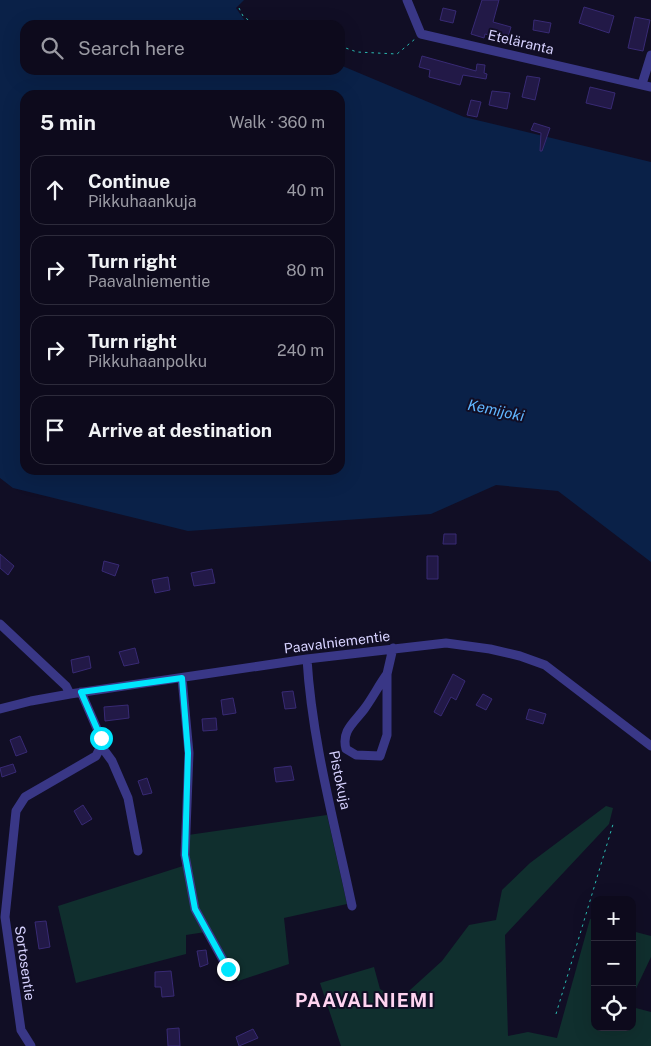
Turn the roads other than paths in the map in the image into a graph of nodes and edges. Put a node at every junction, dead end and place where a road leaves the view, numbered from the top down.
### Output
1 (407, 0) edge
2 (651, 55) edge
3 (642, 84) junction
4 (651, 88) edge
5 (0, 624) edge
6 (393, 648) junction
7 (307, 659) junction
8 (386, 674) junction
9 (182, 678) junction
10 (81, 692) junction
11 (70, 694) junction
12 (0, 709) edge
13 (101, 746) junction
14 (651, 746) edge
15 (138, 851) dead end
16 (352, 906) dead end
17 (228, 969) dead end
18 (31, 1046) edge

1 - 3 street, Eteläranta
2 - 3 street
3 - 4 street, Eteläranta
5 - 11 street
6 - 7 street, Paavalniementie
6 - 8 street
6 - 14 street, Paavalniementie
7 - 9 street, Paavalniementie
7 - 16 street, Pistokuja
8 - 8 street
9 - 10 street, Paavalniementie
9 - 17 street
10 - 11 street, Paavalniementie
10 - 13 street
11 - 12 street, Paavalniementie
13 - 15 street
13 - 18 street, Sortosentie

